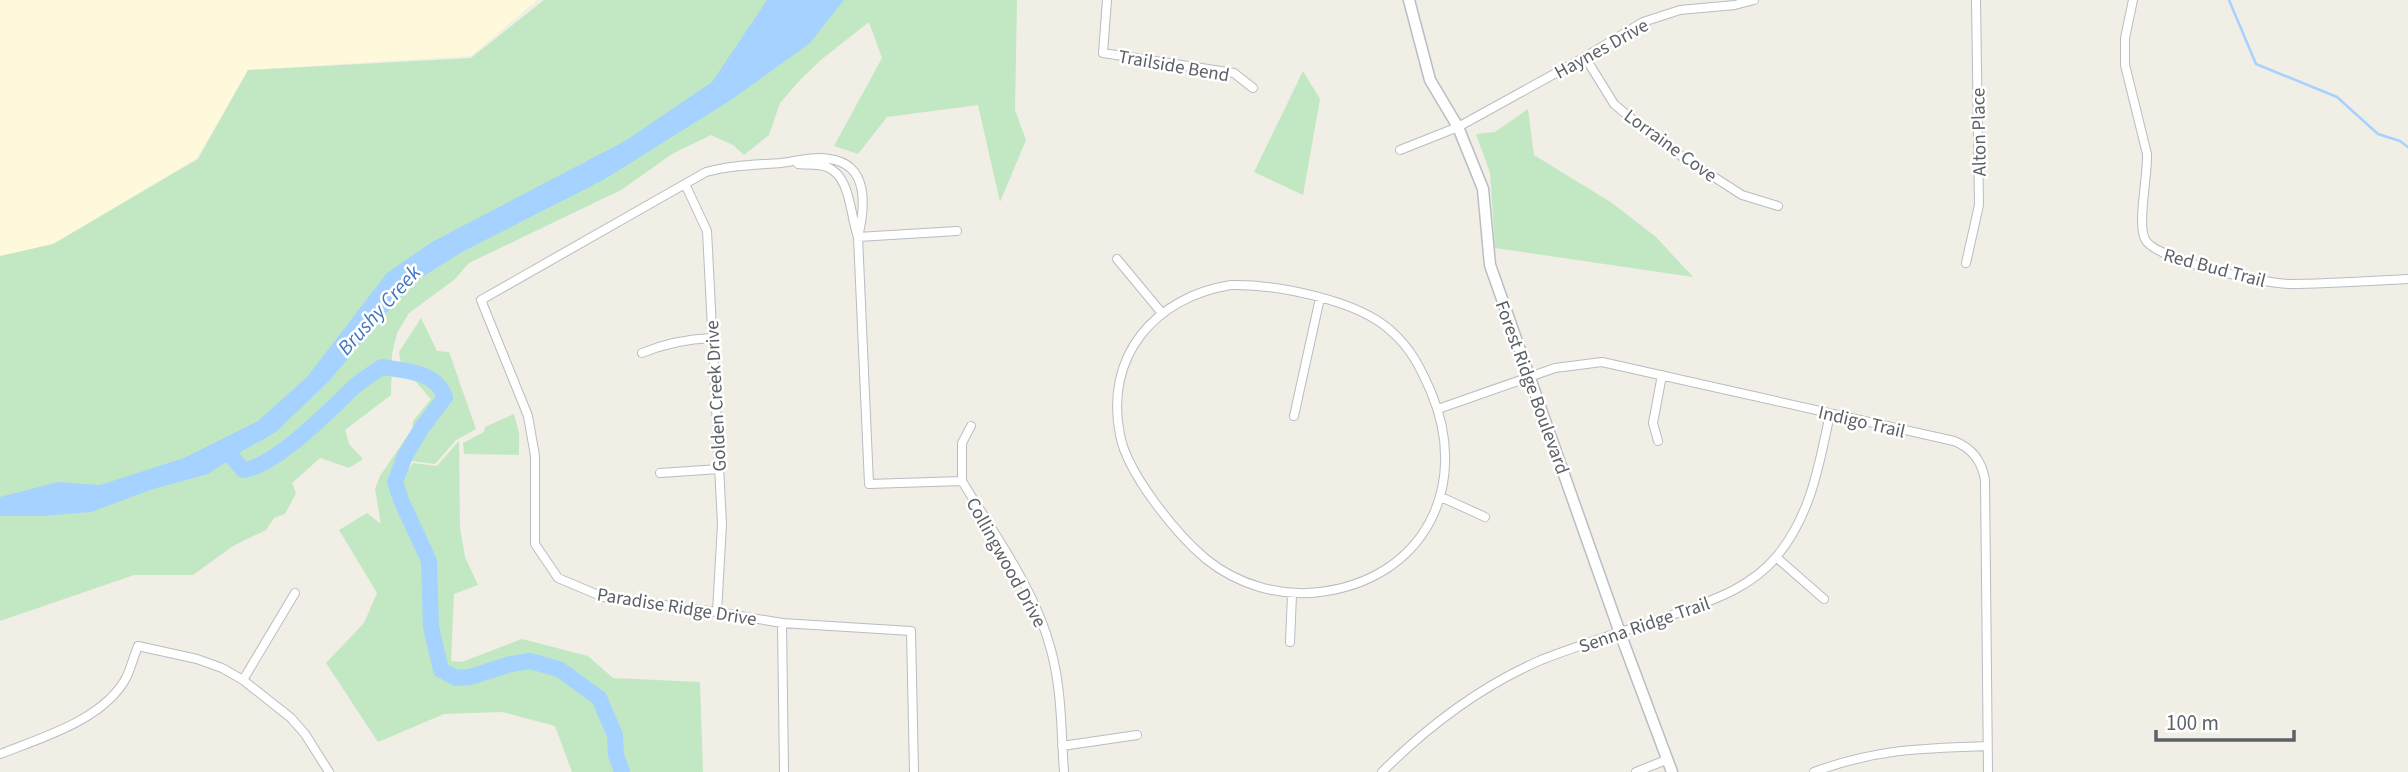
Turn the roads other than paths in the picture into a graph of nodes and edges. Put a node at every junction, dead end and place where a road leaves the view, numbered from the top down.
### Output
1 (1107, 0) edge
2 (1409, 0) edge
3 (1754, 0) edge
4 (1976, 0) edge
5 (2133, 0) edge
6 (1585, 57) junction
7 (1253, 88) dead end
8 (1458, 127) junction
9 (1400, 150) dead end
10 (781, 163) junction
11 (685, 184) junction
12 (1778, 206) dead end
13 (957, 231) dead end
14 (858, 237) junction
15 (1117, 260) dead end
16 (1966, 263) dead end
17 (2408, 279) edge
18 (1320, 298) junction
19 (481, 300) joint
20 (1161, 312) junction
21 (712, 338) junction
22 (642, 353) dead end
23 (1662, 375) junction
24 (1530, 376) junction
25 (1438, 409) junction
26 (1830, 414) junction
27 (1294, 416) dead end
28 (971, 426) dead end
29 (1658, 441) dead end
30 (719, 469) junction
31 (660, 473) dead end
32 (962, 481) junction
33 (1441, 497) junction
34 (1485, 517) dead end
35 (1776, 557) junction
36 (295, 593) dead end
37 (1292, 594) junction
38 (1824, 599) dead end
39 (717, 612) junction
40 (782, 623) junction
41 (1620, 633) junction
42 (1290, 642) dead end
43 (243, 680) junction
44 (1137, 735) dead end
45 (1062, 746) junction
46 (1987, 746) junction
47 (0, 754) edge
48 (1667, 760) junction
49 (329, 772) edge
50 (784, 772) edge
51 (914, 772) edge
52 (1064, 772) edge
53 (1382, 772) edge
54 (1636, 772) edge
55 (1672, 772) edge
56 (1814, 772) edge
57 (1988, 772) edge

1 - 7 street, Trailside Bend
2 - 8 street, Forest Ridge Boulevard
3 - 6 street, Haynes Drive
4 - 16 street, Alton Place
5 - 17 street, Red Bud Trail
6 - 8 street, Haynes Drive
6 - 12 street, Lorraine Cove
8 - 9 street, Haynes Drive
8 - 24 street, Forest Ridge Boulevard
10 - 11 street, Collingwood Drive
10 - 14 street, Collingwood Drive
10 - 14 street, Collingwood Drive
11 - 19 street, Collingwood Drive
11 - 21 street, Golden Creek Drive
13 - 14 street
14 - 32 street, Collingwood Drive
15 - 20 street
18 - 20 street
18 - 25 street
18 - 27 street
19 - 39 street, Paradise Ridge Drive
20 - 37 street
21 - 22 street
21 - 30 street, Golden Creek Drive
23 - 24 street, Indigo Trail
23 - 26 street, Indigo Trail
23 - 29 street
24 - 25 street, Indigo Trail
24 - 41 street, Forest Ridge Boulevard
25 - 33 street
26 - 35 street, Senna Ridge Trail
26 - 46 street, Indigo Trail
28 - 32 street
30 - 31 street
30 - 39 street, Golden Creek Drive
32 - 45 street, Collingwood Drive
33 - 34 street
33 - 37 street
35 - 38 street
35 - 41 street, Senna Ridge Trail
36 - 43 street
37 - 42 street
39 - 40 street, Paradise Ridge Drive
40 - 50 street
40 - 51 street, Paradise Ridge Drive
41 - 48 street, Forest Ridge Boulevard
41 - 53 street, Senna Ridge Trail
43 - 47 street
43 - 49 street
44 - 45 street
45 - 52 street, Collingwood Drive
46 - 56 street
46 - 57 street, Indigo Trail
48 - 54 street
48 - 55 street, Forest Ridge Boulevard

